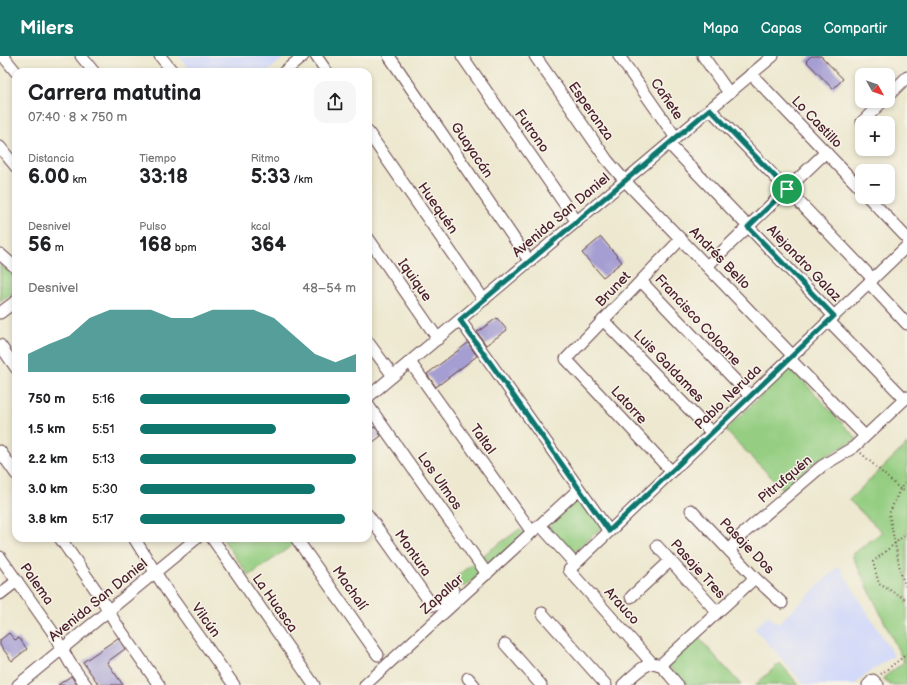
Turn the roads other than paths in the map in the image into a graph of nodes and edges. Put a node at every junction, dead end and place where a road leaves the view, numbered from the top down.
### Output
1 (3, 56) edge
2 (81, 56) edge
3 (160, 56) edge
4 (303, 56) edge
5 (316, 56) edge
6 (389, 56) edge
7 (462, 56) edge
8 (535, 56) edge
9 (619, 56) edge
10 (703, 56) edge
11 (773, 56) edge
12 (13, 68) edge
13 (91, 68) edge
14 (170, 68) edge
15 (289, 68) edge
16 (324, 68) edge
17 (751, 74) junction
18 (907, 77) edge
19 (895, 89) edge
20 (729, 94) junction
21 (876, 108) edge
22 (710, 109) junction
23 (868, 116) edge
24 (372, 138) edge
25 (672, 141) junction
26 (0, 148) edge
27 (826, 152) junction
28 (12, 162) edge
29 (625, 181) junction
30 (855, 183) edge
31 (787, 189) junction
32 (875, 204) edge
33 (577, 222) junction
34 (748, 227) junction
35 (907, 238) edge
36 (681, 239) junction
37 (372, 244) edge
38 (907, 246) edge
39 (0, 254) edge
40 (530, 262) junction
41 (12, 264) edge
42 (707, 266) junction
43 (641, 281) junction
44 (871, 281) junction
45 (484, 300) junction
46 (12, 305) edge
47 (0, 313) edge
48 (832, 319) junction
49 (460, 320) junction
50 (604, 320) junction
51 (907, 324) edge
52 (438, 339) junction
53 (372, 348) edge
54 (2, 351) edge
55 (791, 357) junction
56 (566, 359) joint
57 (410, 362) junction
58 (12, 363) edge
59 (392, 376) junction
60 (372, 394) edge
61 (750, 396) junction
62 (906, 398) edge
63 (372, 411) edge
64 (712, 433) junction
65 (865, 436) junction
66 (0, 451) edge
67 (12, 468) edge
68 (672, 472) junction
69 (579, 489) junction
70 (691, 510) dead end
71 (372, 521) edge
72 (536, 529) junction
73 (609, 531) junction
74 (63, 542) edge
75 (136, 542) edge
76 (192, 542) edge
77 (215, 542) edge
78 (299, 542) edge
79 (657, 546) dead end
80 (730, 551) junction
81 (0, 557) edge
82 (670, 561) junction
83 (572, 567) junction
84 (155, 572) junction
85 (487, 574) junction
86 (755, 578) junction
87 (17, 581) junction
88 (453, 590) dead end
89 (0, 594) edge
90 (631, 597) dead end
91 (782, 603) dead end
92 (108, 611) junction
93 (718, 612) junction
94 (542, 613) dead end
95 (505, 644) dead end
96 (62, 648) junction
97 (378, 654) dead end
98 (656, 664) junction
99 (18, 685) edge
100 (86, 685) edge
101 (159, 685) edge
102 (234, 685) edge
103 (314, 685) edge
104 (365, 685) edge
105 (541, 685) edge
106 (606, 685) edge
107 (623, 685) edge
108 (678, 685) edge

1 - 12 street
2 - 13 street
3 - 14 street
4 - 15 street
5 - 16 street
6 - 40 street, Guayacán
7 - 33 street, Futrono
8 - 29 street, Esperanza
9 - 25 street, Cañete
10 - 20 street
11 - 17 street, Avenida San Daniel
17 - 20 street, Avenida San Daniel
17 - 27 street, Lo Castillo
18 - 19 street
20 - 22 street, Avenida San Daniel
21 - 23 street
22 - 25 street, Avenida San Daniel
22 - 31 street
24 - 45 street, Huequén
25 - 29 street, Avenida San Daniel
25 - 34 street, Alejandro Galaz
26 - 28 street
27 - 30 street, Lo Castillo
27 - 31 street
29 - 33 street, Avenida San Daniel
29 - 36 street, Andrés Bello
31 - 34 street
31 - 44 street
32 - 35 street
33 - 40 street, Avenida San Daniel
34 - 42 street
34 - 48 street, Alejandro Galaz
36 - 42 street, Andrés Bello
36 - 43 street, Brunet
37 - 52 street, Iquique
38 - 44 street, Pablo Neruda
39 - 41 street
40 - 45 street, Avenida San Daniel
42 - 55 street, Andrés Bello
43 - 50 street, Brunet
43 - 61 street, Francisco Coloane
44 - 48 street, Pablo Neruda
44 - 51 street
45 - 49 street, Avenida San Daniel
46 - 47 street
48 - 55 street, Pablo Neruda
48 - 62 street, Alejandro Galaz
49 - 52 street, Avenida San Daniel
49 - 69 street
50 - 56 street, Brunet
50 - 64 street, Luis Galdames
52 - 57 street, Avenida San Daniel
53 - 59 street
54 - 58 street
55 - 61 street, Pablo Neruda
55 - 65 street, Andrés Bello
56 - 68 street, Latorre
57 - 59 street, Avenida San Daniel
57 - 72 street, Taltal
59 - 60 street, Avenida San Daniel
61 - 64 street, Pablo Neruda
62 - 65 street, Pitrufquén
63 - 85 street, Los Ulmos
64 - 68 street, Pablo Neruda
65 - 80 street, Pitrufquén
66 - 67 street
68 - 73 street, Pablo Neruda
69 - 72 street, Zapallar
69 - 73 street
70 - 80 street, Pasaje Dos
71 - 88 street, Montura
72 - 83 street
72 - 85 street, Zapallar
73 - 83 street, Pablo Neruda
74 - 92 street
75 - 84 street, Vilcún
76 - 84 street, Avenida San Daniel
77 - 103 street, La Huasca
78 - 97 street, Machalí
79 - 82 street, Pasaje Tres
80 - 86 street, Pasaje Dos
81 - 87 street, Palema
82 - 90 street
82 - 93 street, Pasaje Tres
83 - 98 street, Arauco
84 - 92 street, Avenida San Daniel
84 - 102 street, Vilcún
85 - 104 street, Zapallar
86 - 91 street, Pasaje Dos
86 - 93 street
87 - 89 street
87 - 96 street, Palema
92 - 96 street, Avenida San Daniel
92 - 101 street
93 - 98 street
94 - 106 street
95 - 105 street
96 - 99 street, Avenida San Daniel
96 - 100 street, Palema
98 - 107 street
98 - 108 street, Arauco

